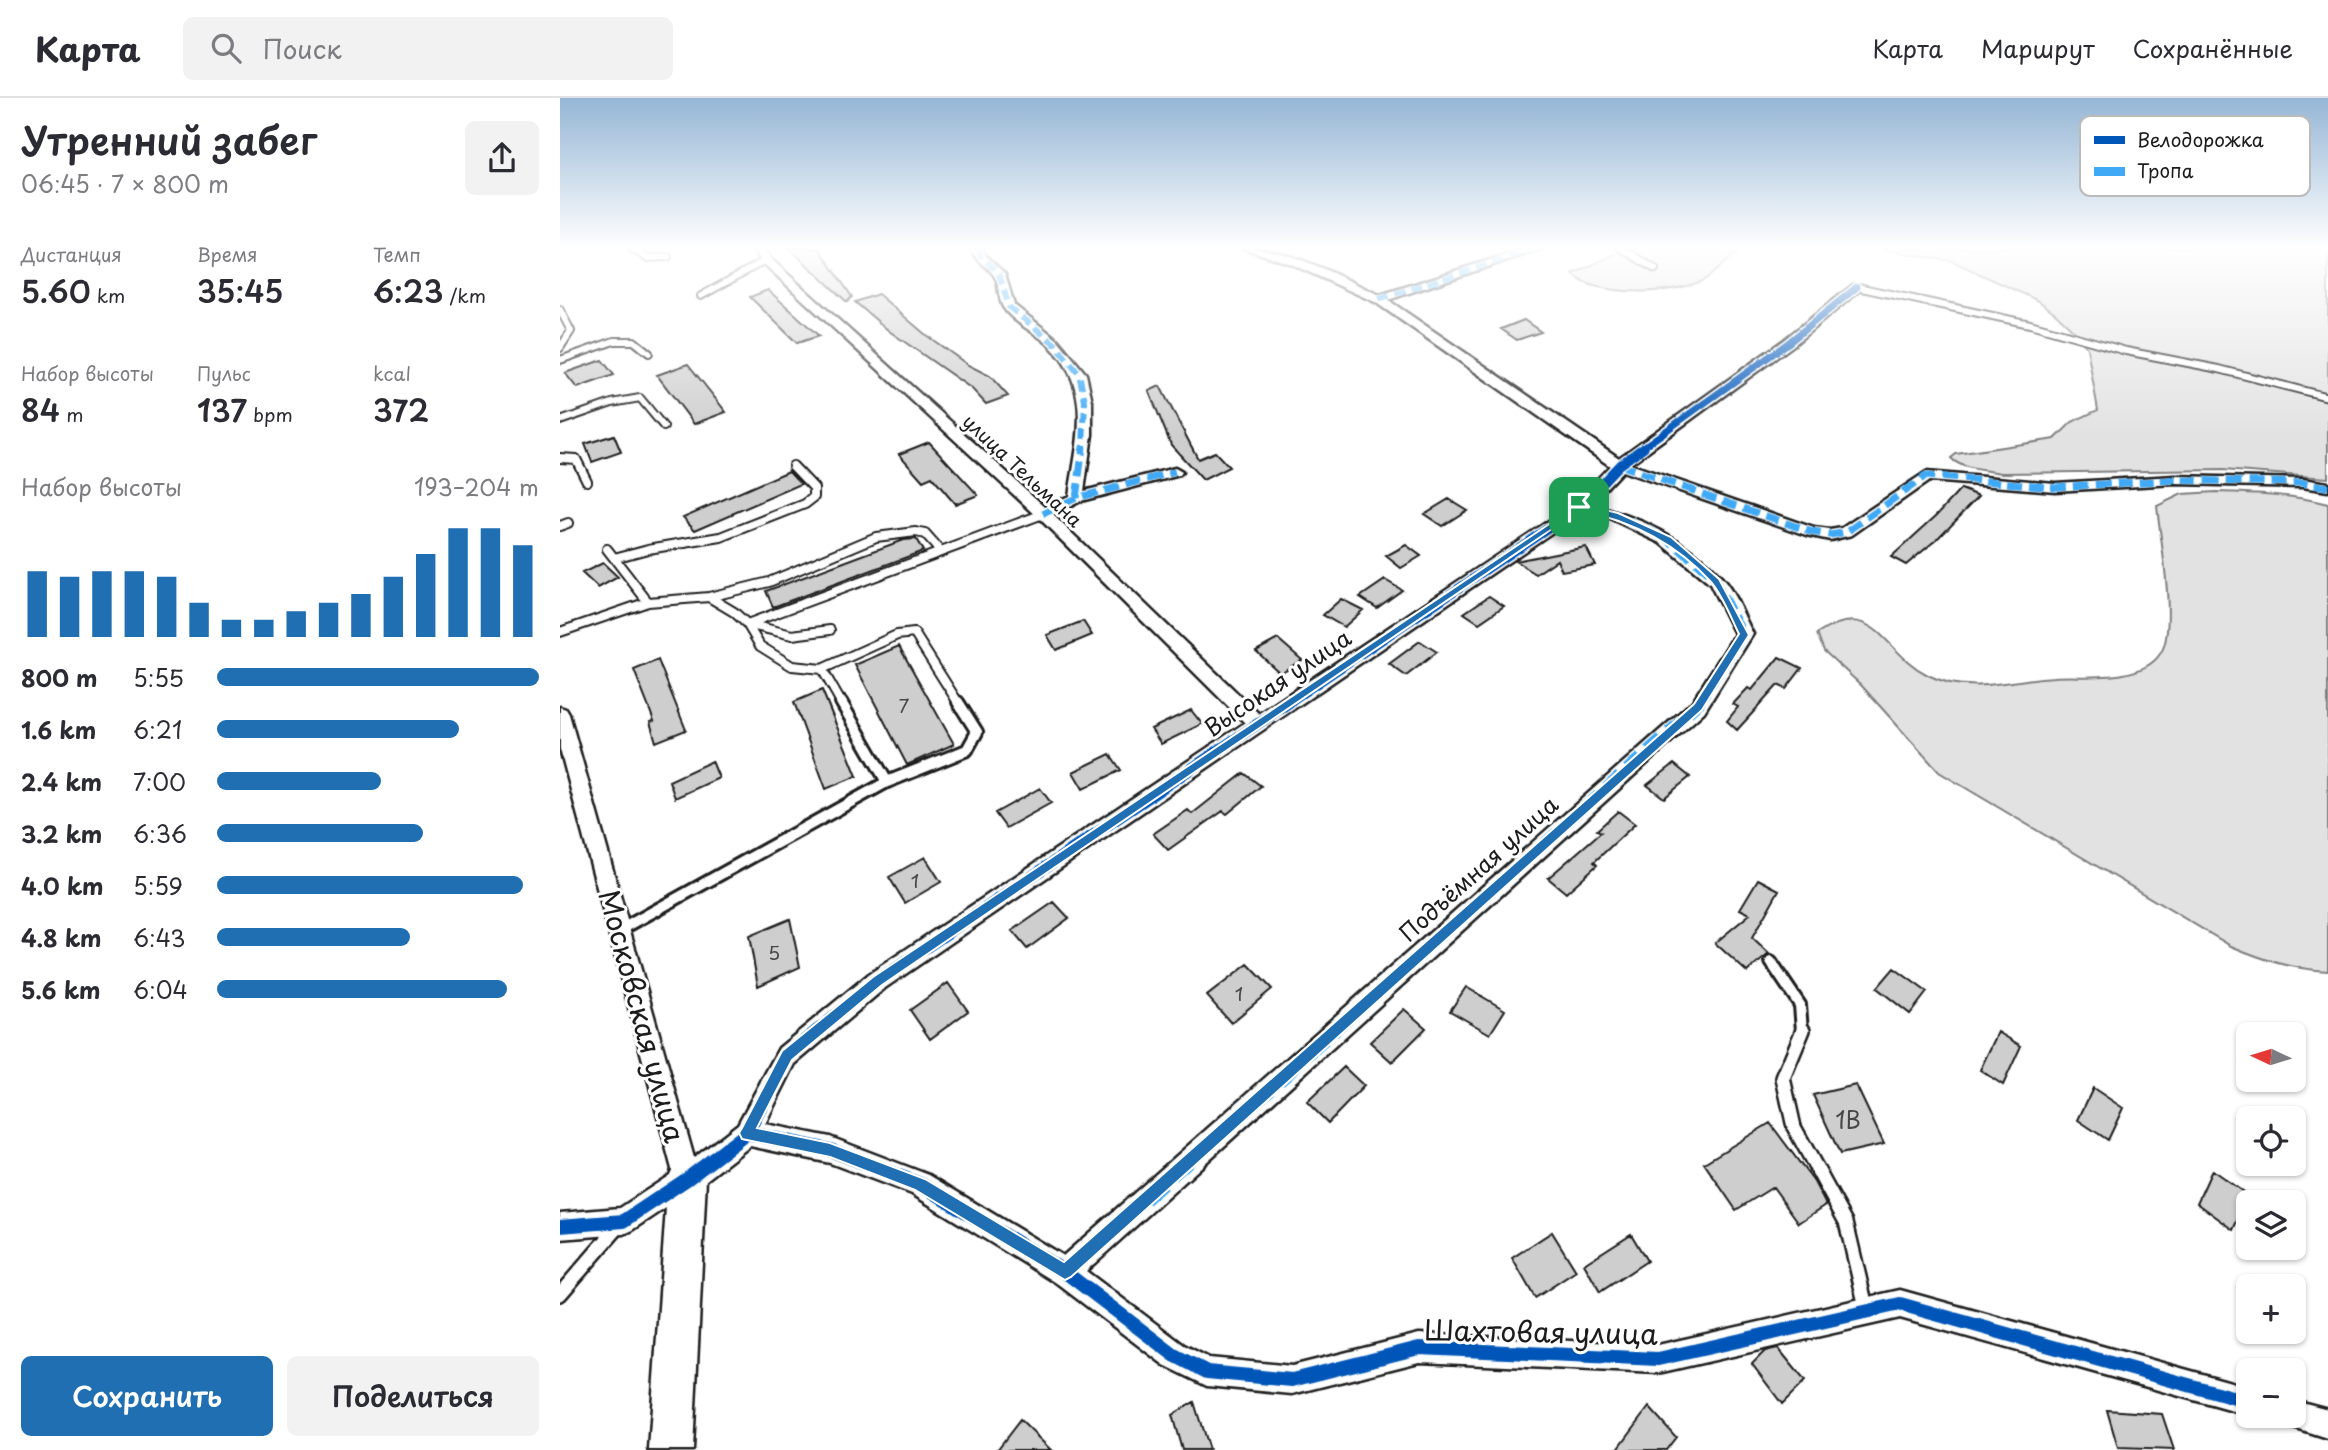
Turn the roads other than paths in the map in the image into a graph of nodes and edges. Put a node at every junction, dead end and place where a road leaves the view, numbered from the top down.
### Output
1 (561, 311) edge
2 (824, 311) edge
3 (1014, 311) edge
4 (1396, 311) edge
5 (1827, 311) edge
6 (1965, 311) edge
7 (560, 348) edge
8 (649, 353) dead end
9 (560, 360) edge
10 (2328, 397) edge
11 (560, 410) edge
12 (560, 419) edge
13 (664, 427) dead end
14 (560, 458) edge
15 (1619, 465) junction
16 (793, 466) dead end
17 (1175, 472) dead end
18 (587, 481) dead end
19 (2328, 487) edge
20 (1076, 498) junction
21 (1579, 507) junction
22 (1043, 514) junction
23 (607, 549) dead end
24 (940, 551) junction
25 (614, 558) junction
26 (709, 597) junction
27 (648, 602) junction
28 (747, 624) junction
29 (830, 630) dead end
30 (560, 632) edge
31 (822, 669) junction
32 (560, 714) edge
33 (1259, 725) junction
34 (887, 782) junction
35 (620, 930) junction
36 (1771, 962) dead end
37 (747, 1133) junction
38 (687, 1180) junction
39 (624, 1221) junction
40 (560, 1226) edge
41 (1065, 1272) junction
42 (560, 1294) edge
43 (1867, 1312) junction
44 (2236, 1398) edge
45 (2306, 1418) edge
46 (2328, 1424) edge
47 (671, 1450) edge

1 - 7 lane
2 - 22 street, улица Тельмана
3 - 20 street
4 - 15 street
5 - 15 street, Высокая улица
6 - 10 lane
8 - 9 lane
11 - 12 lane
12 - 13 lane
14 - 18 lane
15 - 19 street
15 - 21 street, Высокая улица
16 - 25 lane
17 - 20 street
20 - 22 street
21 - 33 street, Высокая улица
21 - 41 street, Подъёмная улица
22 - 24 lane
22 - 33 street, улица Тельмана
23 - 25 lane
24 - 26 lane
24 - 28 lane
25 - 27 lane
26 - 27 lane
26 - 28 lane
27 - 30 lane
28 - 29 lane
28 - 31 lane
31 - 34 lane
31 - 34 lane
32 - 35 street, Московская улица
33 - 37 street, Высокая улица
34 - 35 lane
35 - 38 street, Московская улица
36 - 43 lane
37 - 38 street
37 - 41 street, Шахтовая улица
38 - 39 street
38 - 47 street, Московская улица
39 - 40 street
39 - 42 lane
41 - 43 street, Шахтовая улица
43 - 44 street, Шахтовая улица
45 - 46 street

